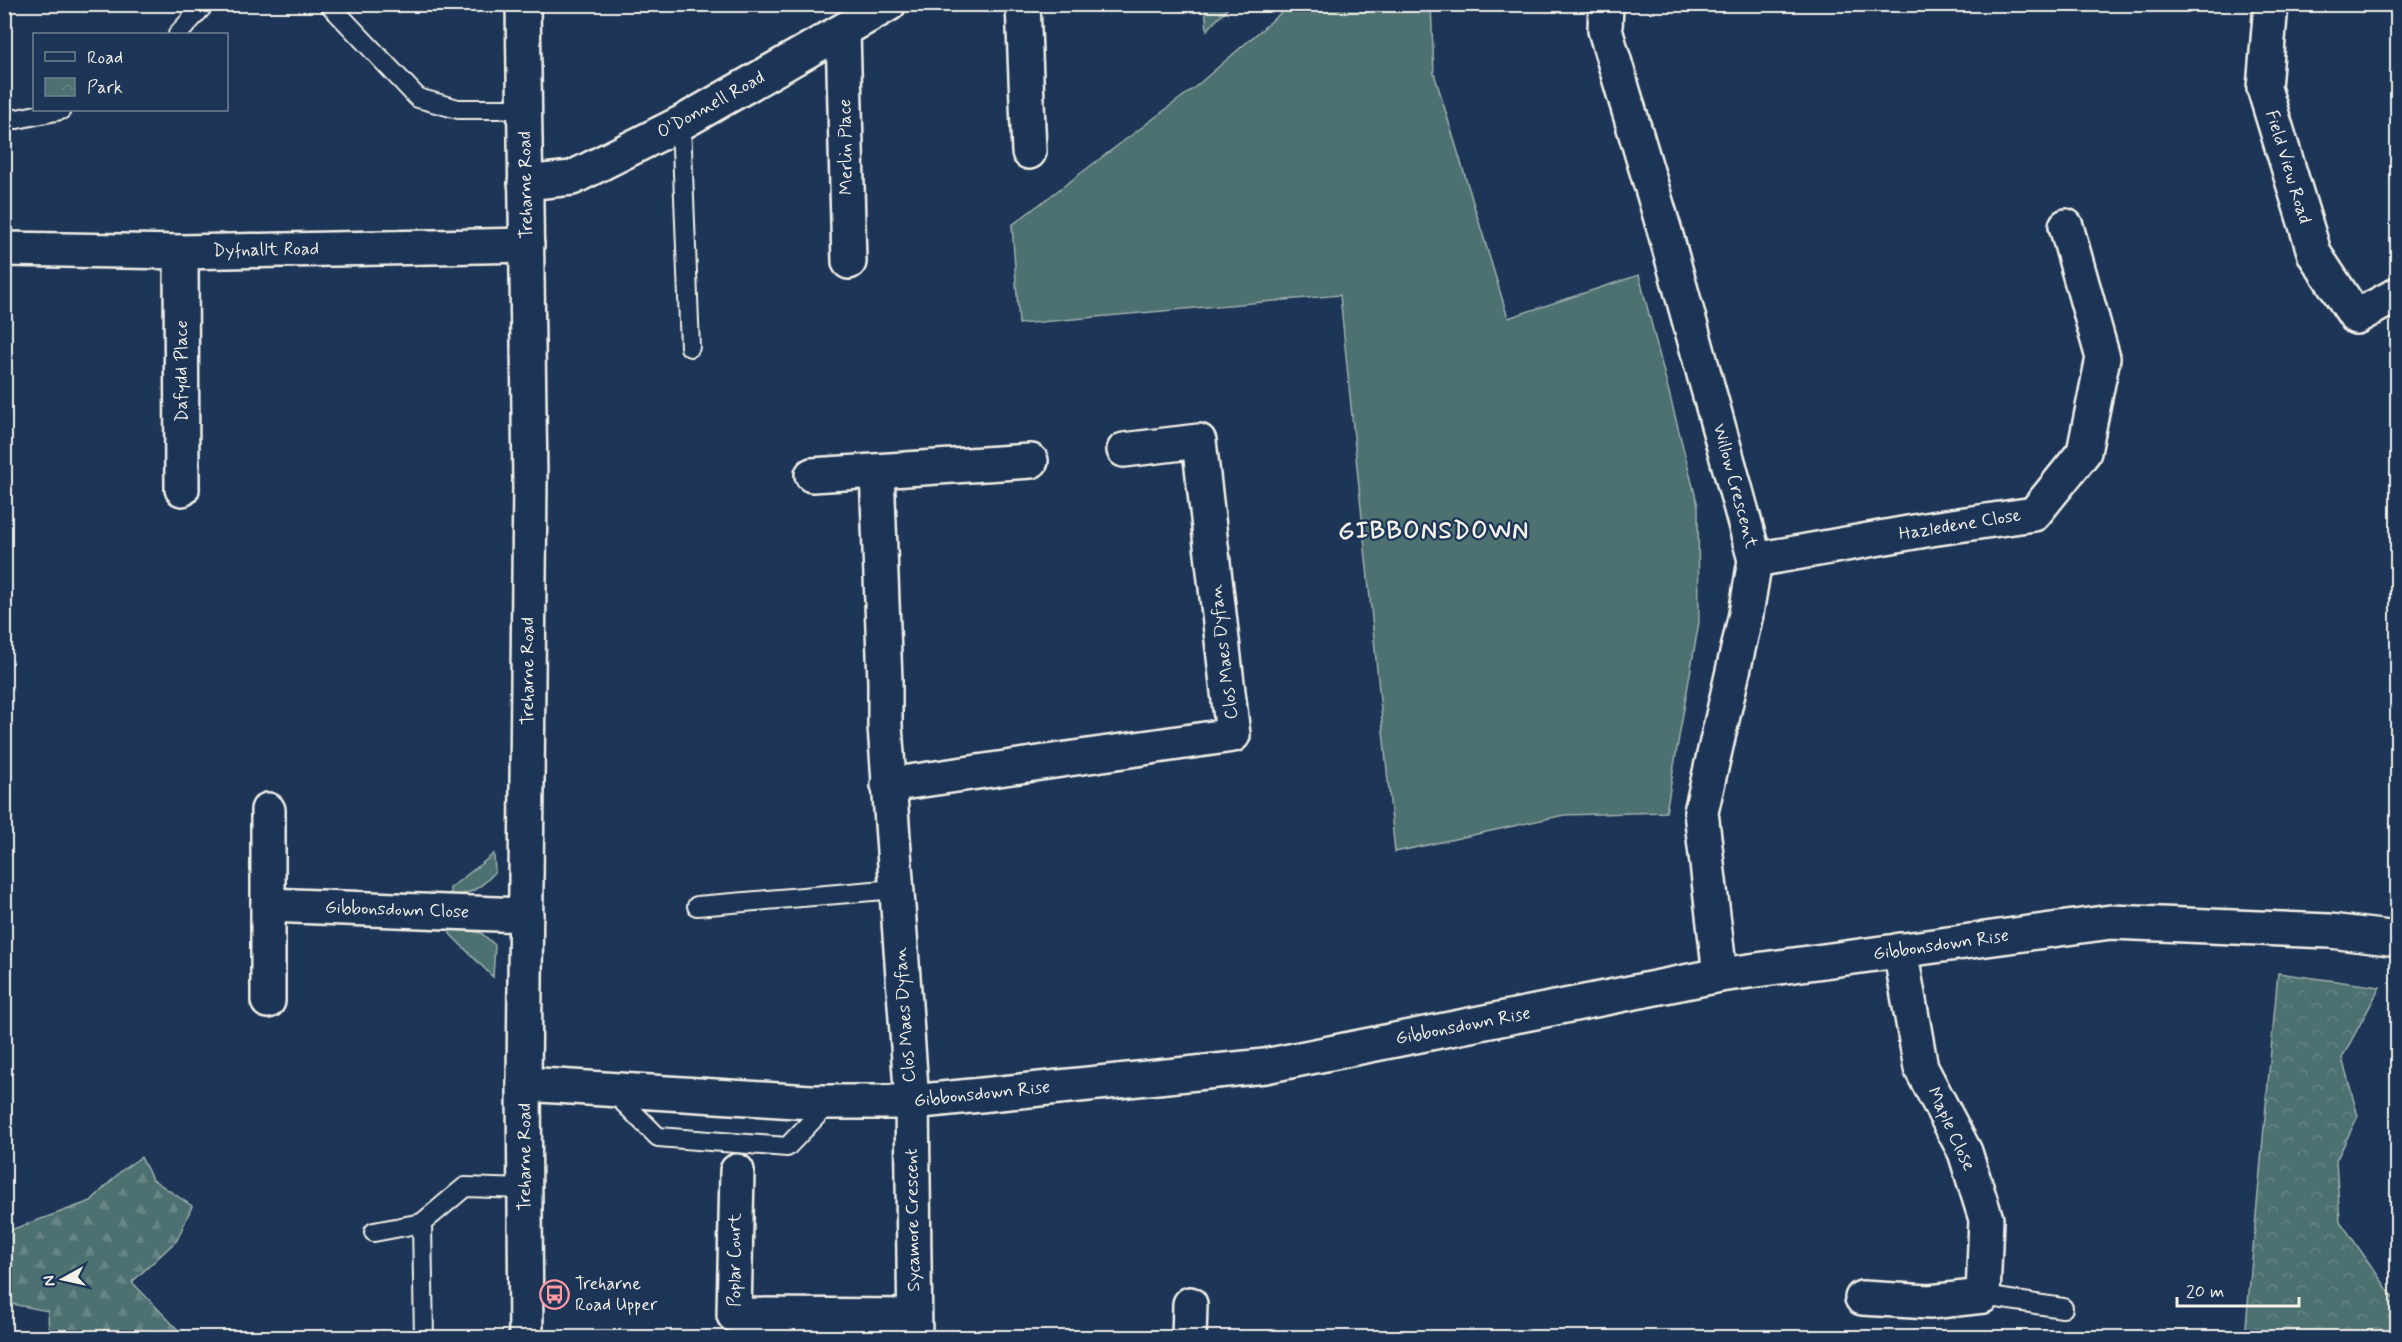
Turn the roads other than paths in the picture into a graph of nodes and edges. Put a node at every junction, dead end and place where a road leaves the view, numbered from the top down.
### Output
1 (205, 4) edge
2 (329, 4) edge
3 (524, 4) edge
4 (889, 4) edge
5 (1023, 4) edge
6 (1606, 4) edge
7 (2271, 4) edge
8 (843, 31) junction
9 (179, 33) edge
10 (524, 109) junction
11 (56, 111) edge
12 (4, 117) edge
13 (681, 123) junction
14 (1029, 152) dead end
15 (525, 183) junction
16 (2066, 226) dead end
17 (527, 245) junction
18 (4, 249) edge
19 (181, 252) junction
20 (849, 262) dead end
21 (2397, 294) edge
22 (690, 347) dead end
23 (1124, 450) dead end
24 (1031, 461) dead end
25 (877, 471) junction
26 (812, 476) dead end
27 (182, 489) dead end
28 (1755, 560) junction
29 (888, 785) junction
30 (268, 810) dead end
31 (896, 889) junction
32 (268, 905) junction
33 (697, 906) dead end
34 (526, 915) junction
35 (2397, 939) edge
36 (1900, 950) junction
37 (1720, 975) junction
38 (268, 1001) dead end
39 (524, 1084) junction
40 (611, 1089) junction
41 (830, 1102) junction
42 (912, 1102) junction
43 (736, 1171) dead end
44 (525, 1189) junction
45 (422, 1223) junction
46 (374, 1232) dead end
47 (1983, 1296) junction
48 (1862, 1298) dead end
49 (1190, 1304) dead end
50 (2063, 1308) dead end
51 (914, 1327) edge
52 (424, 1338) edge
53 (526, 1338) edge
54 (1189, 1338) edge

1 - 9 lane
2 - 10 lane
3 - 10 street, Treharne Road
4 - 8 street, O'Donnell Road
5 - 14 street
6 - 28 street, Willow Crescent
7 - 21 street, Field View Road
8 - 13 street, O'Donnell Road
8 - 20 street, Merlin Place
10 - 15 street, Treharne Road
11 - 12 lane
13 - 15 street, O'Donnell Road
13 - 22 lane
15 - 17 street, Treharne Road
16 - 28 street, Hazledene Close
17 - 19 street, Dyfnallt Road
17 - 34 street, Treharne Road
18 - 19 street, Dyfnallt Road
19 - 27 street, Dafydd Place
23 - 29 street, Clos Maes Dyfan
24 - 25 street
25 - 26 street
25 - 29 street, Clos Maes Dyfan
28 - 37 street, Willow Crescent
29 - 31 street, Clos Maes Dyfan
30 - 32 street
31 - 33 lane
31 - 42 street, Clos Maes Dyfan
32 - 34 street, Gibbonsdown Close
32 - 38 street
34 - 39 street, Treharne Road
35 - 36 street, Gibbonsdown Rise
36 - 37 street, Gibbonsdown Rise
36 - 47 street, Maple Close
37 - 42 street, Gibbonsdown Rise
39 - 40 street, Gibbonsdown Rise
39 - 44 street, Treharne Road
40 - 41 street, Gibbonsdown Rise
40 - 41 lane
41 - 42 street, Gibbonsdown Rise
42 - 51 street, Sycamore Crescent
43 - 51 street, Poplar Court
44 - 45 lane
44 - 53 street, Treharne Road
45 - 46 lane
45 - 52 lane
47 - 48 street
47 - 50 lane
49 - 54 street

